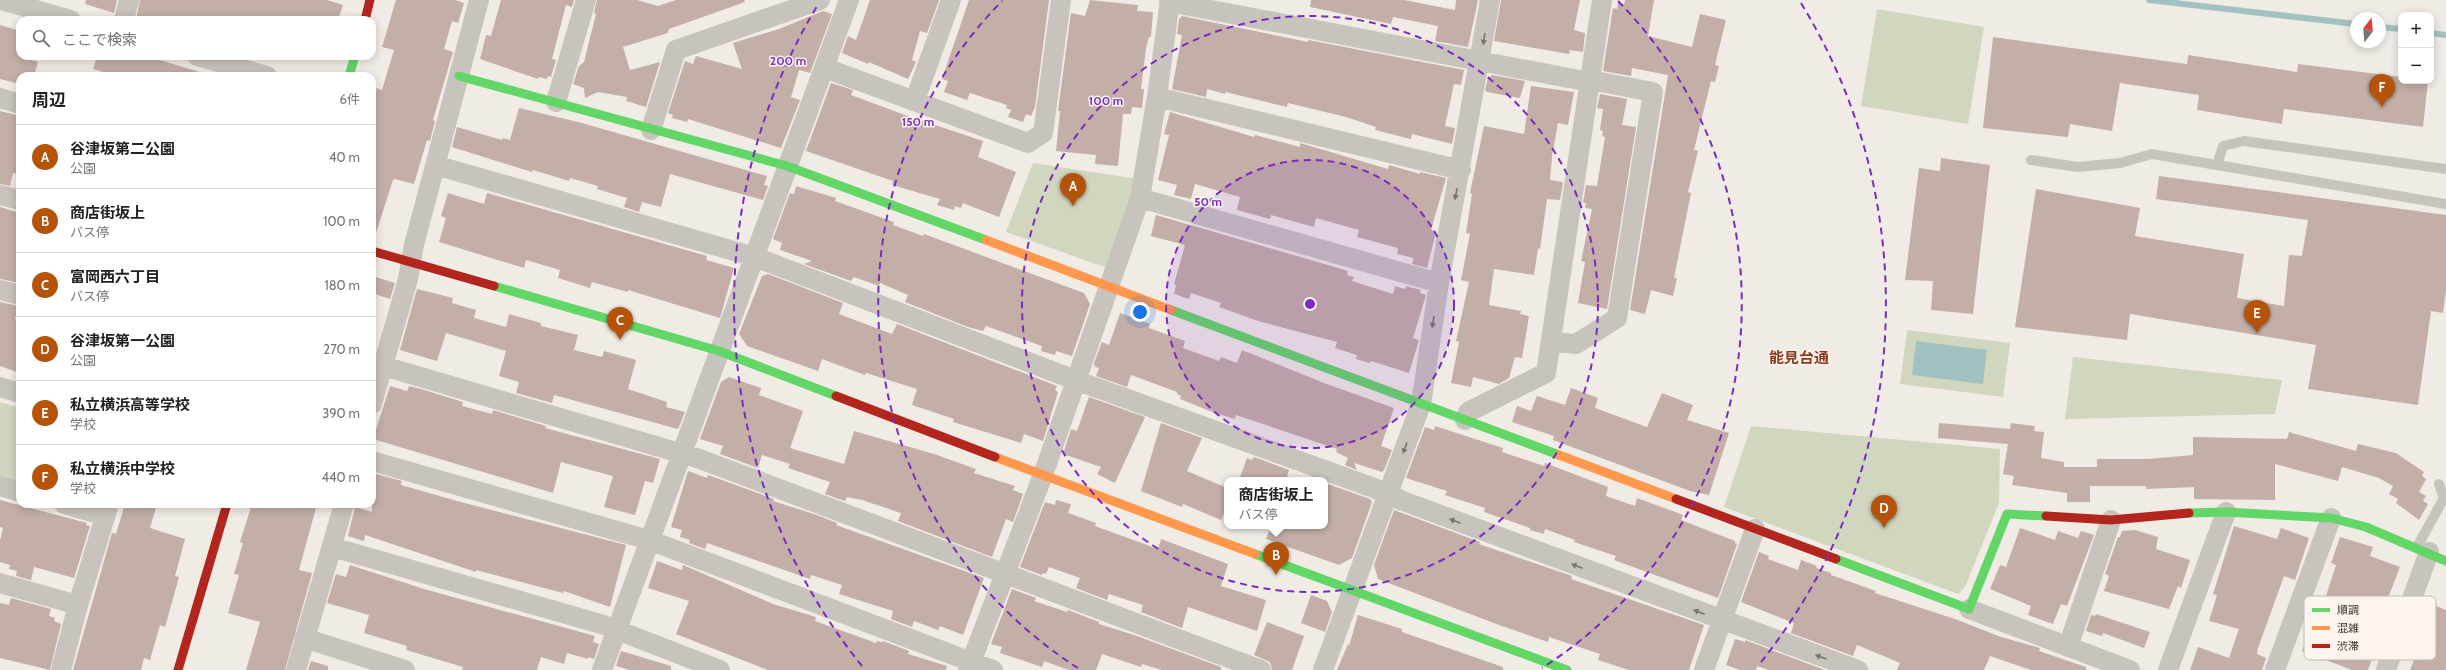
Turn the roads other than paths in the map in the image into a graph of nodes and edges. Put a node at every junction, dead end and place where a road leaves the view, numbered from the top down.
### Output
1 (1, 0) edge
2 (129, 0) edge
3 (370, 0) edge
4 (479, 0) edge
5 (586, 0) edge
6 (820, 0) edge
7 (849, 0) edge
8 (951, 0) edge
9 (1061, 0) edge
10 (1490, 0) edge
11 (1602, 0) edge
12 (1170, 1) edge
13 (57, 16) edge
14 (125, 16) edge
15 (365, 16) edge
16 (206, 60) edge
17 (354, 60) edge
18 (1480, 62) junction
19 (824, 68) junction
20 (232, 71) edge
21 (350, 72) edge
22 (459, 76) junction
23 (1590, 81) junction
24 (1157, 97) junction
25 (0, 98) edge
26 (915, 100) junction
27 (556, 102) junction
28 (16, 103) edge
29 (651, 130) junction
30 (2032, 160) dead end
31 (435, 165) junction
32 (2217, 165) junction
33 (787, 166) junction
34 (2446, 169) edge
35 (1461, 170) junction
36 (0, 195) edge
37 (1140, 198) junction
38 (16, 199) edge
39 (2446, 204) edge
40 (376, 252) edge
41 (755, 257) junction
42 (411, 263) junction
43 (1439, 283) junction
44 (1109, 287) junction
45 (0, 290) edge
46 (16, 294) edge
47 (1551, 342) junction
48 (719, 352) junction
49 (383, 366) junction
50 (1075, 380) junction
51 (0, 387) edge
52 (376, 390) edge
53 (16, 392) edge
54 (1421, 404) junction
55 (1465, 420) junction
56 (683, 453) junction
57 (376, 462) edge
58 (1043, 475) junction
59 (2439, 484) dead end
60 (0, 486) edge
61 (16, 491) edge
62 (1389, 496) junction
63 (93, 508) edge
64 (225, 508) edge
65 (343, 508) edge
66 (107, 510) edge
67 (2226, 512) junction
68 (2331, 518) junction
69 (2111, 520) junction
70 (1755, 529) junction
71 (649, 540) junction
72 (332, 547) junction
73 (2431, 553) edge
74 (1006, 573) junction
75 (0, 583) edge
76 (1352, 591) junction
77 (2414, 596) edge
78 (78, 605) junction
79 (1970, 609) junction
80 (1723, 621) junction
81 (617, 631) junction
82 (304, 638) junction
83 (2068, 646) junction
84 (2390, 660) edge
85 (2089, 663) edge
86 (970, 666) edge
87 (61, 670) edge
88 (178, 670) edge
89 (296, 670) edge
90 (405, 670) edge
91 (602, 670) edge
92 (720, 670) edge
93 (993, 670) edge
94 (1261, 670) edge
95 (1323, 670) edge
96 (1567, 670) edge
97 (1704, 670) edge
98 (1858, 670) edge
99 (2130, 670) edge
100 (2168, 670) edge
101 (2275, 670) edge
102 (2386, 670) edge

1 - 13 street
2 - 14 street
3 - 15 street
4 - 22 street
5 - 27 street
6 - 29 street
7 - 19 street
8 - 26 street
9 - 26 street
10 -> 18 street
11 - 23 street
12 - 18 street
12 - 24 street
16 - 20 street
17 - 21 street
18 - 23 street
18 - 35 street
19 - 26 street
19 - 33 street
22 - 27 street
22 - 31 street
23 - 47 street
23 - 47 street
24 - 35 street
24 - 37 street
25 - 28 street
27 - 29 street
29 - 33 street
30 - 32 lane
31 - 41 street
31 - 42 street
32 - 34 lane
32 - 39 lane
33 - 41 street
33 - 44 street
35 -> 43 street
36 - 38 street
37 - 43 street
37 - 44 street
40 - 42 street
41 - 48 street
41 - 50 street
42 - 48 street
42 - 49 street
43 -> 54 street
44 - 50 street
44 - 54 street
45 - 46 street
47 - 55 street
48 - 56 street
48 - 58 street
49 - 52 street
49 - 56 street
50 - 58 street
50 - 62 street
51 - 53 street
54 - 55 street
54 -> 62 street
55 - 70 street
56 - 71 street
56 - 74 street
57 - 71 street
58 - 74 street
58 - 76 street
59 - 73 lane
60 - 61 street
62 - 76 street
80 -> 62 street
63 - 66 street
64 - 88 street
65 - 72 street
66 - 78 street
67 - 68 street
67 - 69 street
67 - 100 street
68 - 73 street
68 - 101 street
69 - 79 street
69 - 83 street
70 - 79 street
70 - 80 street
71 - 81 street
71 - 86 street
72 - 81 street
72 - 82 street
73 - 77 street
74 - 86 street
74 - 94 street
75 - 78 street
76 - 95 street
76 - 96 street
78 - 87 street
79 - 83 street
80 - 97 street
98 -> 80 street
81 - 91 street
81 - 92 street
82 - 89 street
82 - 90 street
83 - 85 street
84 - 102 street
85 - 99 street
86 - 93 street

